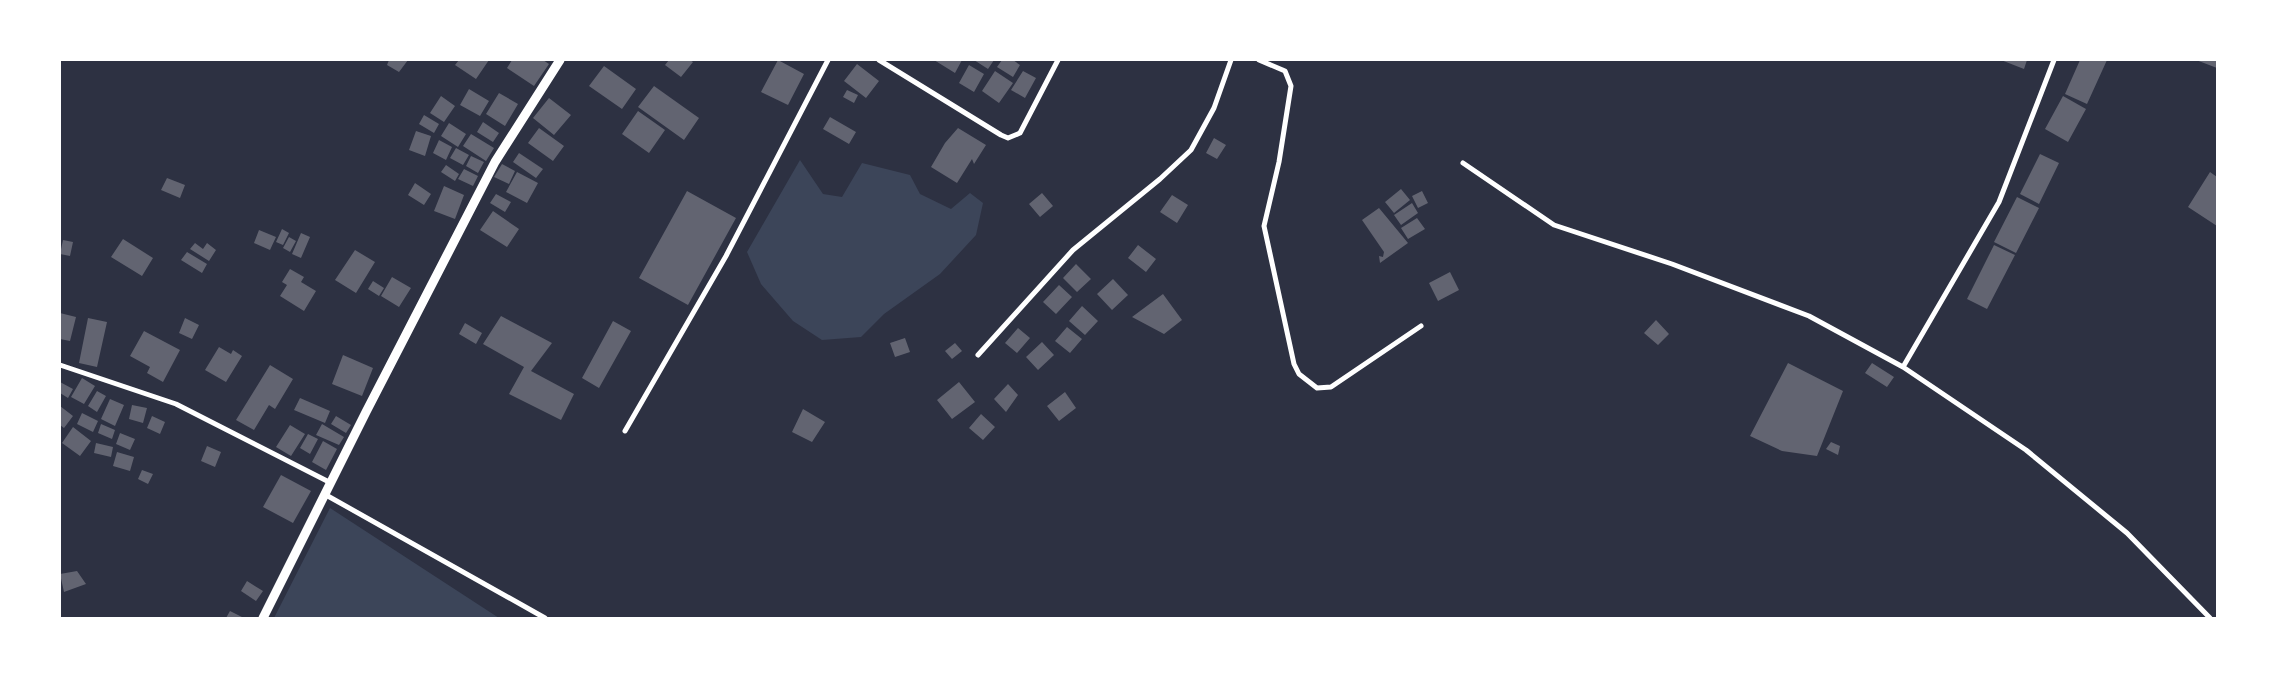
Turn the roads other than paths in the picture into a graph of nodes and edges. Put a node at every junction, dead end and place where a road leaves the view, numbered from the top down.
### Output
1 (560, 60) edge
2 (828, 60) edge
3 (879, 60) edge
4 (1058, 60) edge
5 (1231, 60) edge
6 (1259, 60) edge
7 (2054, 60) edge
8 (1463, 163) dead end
9 (1421, 326) dead end
10 (978, 355) dead end
11 (60, 365) edge
12 (1903, 367) junction
13 (625, 430) dead end
14 (332, 483) junction
15 (326, 495) junction
16 (264, 618) edge
17 (545, 618) edge
18 (2210, 618) edge

1 - 14 street
2 - 13 street
3 - 4 street
5 - 10 street
6 - 9 street
7 - 12 street
8 - 12 street
11 - 14 street
12 - 18 street
14 - 15 street
15 - 16 street
15 - 17 street

